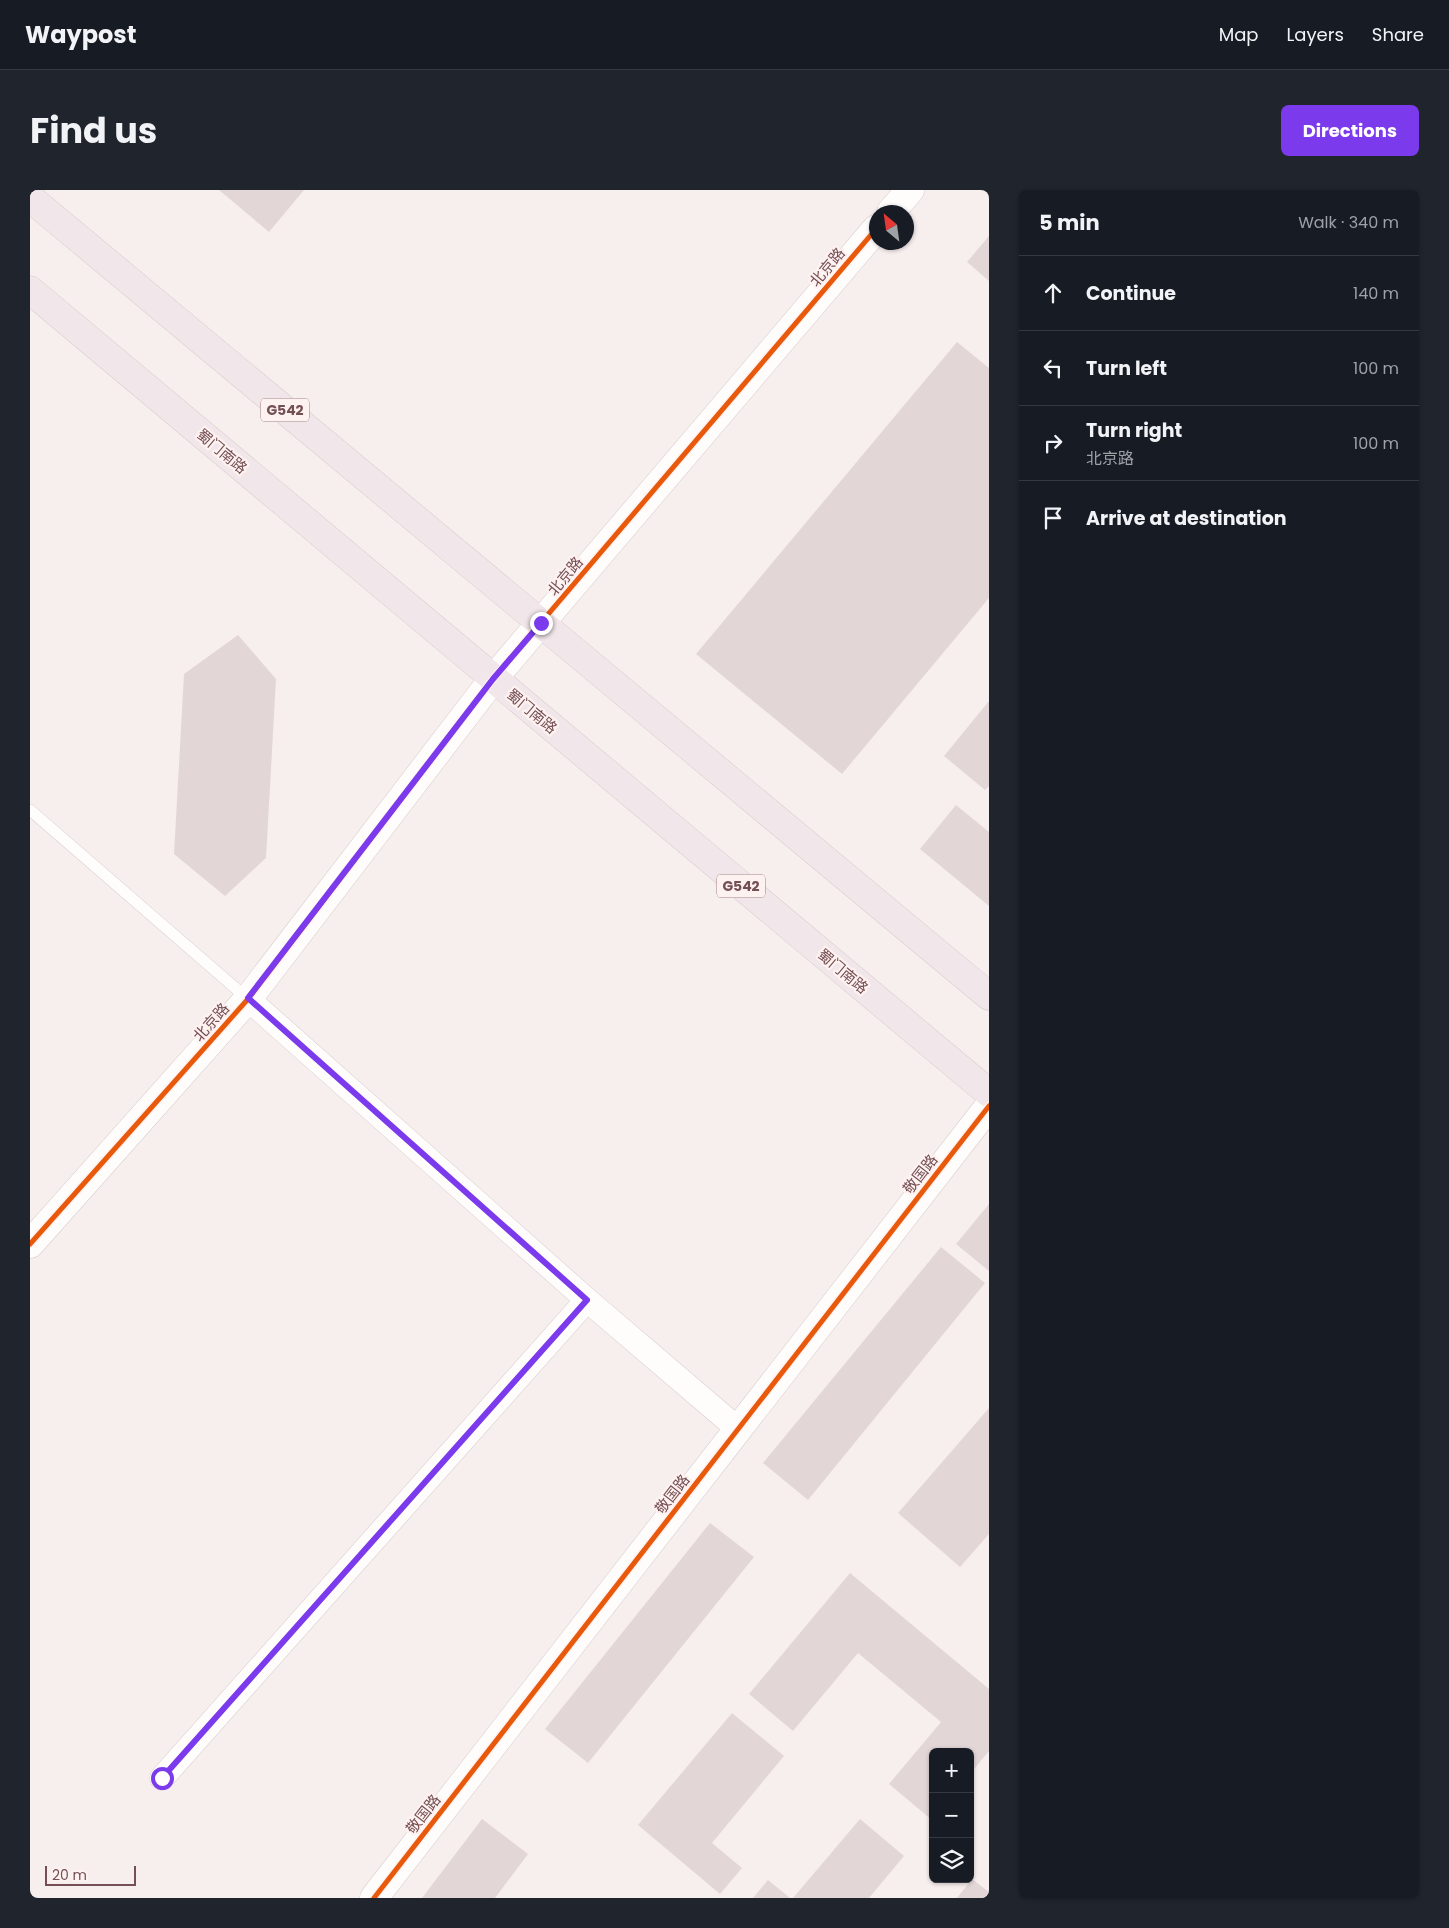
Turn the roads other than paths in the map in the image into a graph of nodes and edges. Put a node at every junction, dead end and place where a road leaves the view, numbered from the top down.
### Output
1 (910, 190) edge
2 (30, 198) edge
3 (896, 205) edge
4 (869, 237) edge
5 (30, 290) edge
6 (541, 623) junction
7 (493, 679) junction
8 (30, 810) edge
9 (989, 996) edge
10 (248, 998) junction
11 (989, 1094) edge
12 (989, 1106) edge
13 (30, 1244) edge
14 (587, 1300) junction
15 (738, 1429) junction
16 (162, 1778) dead end
17 (374, 1898) edge

1 - 3 street
2 - 6 highway, G542
4 - 6 street, 北京路
5 - 7 highway, 蜀门南路 / G542
6 - 7 street, 北京路
6 - 9 highway, G542
7 - 10 street, 北京路
7 - 11 highway, 蜀门南路 / G542
8 - 10 lane
10 - 13 street, 北京路
10 - 14 street
12 - 15 street, 敬国路
14 - 15 street
14 - 16 street
15 - 17 street, 敬国路

